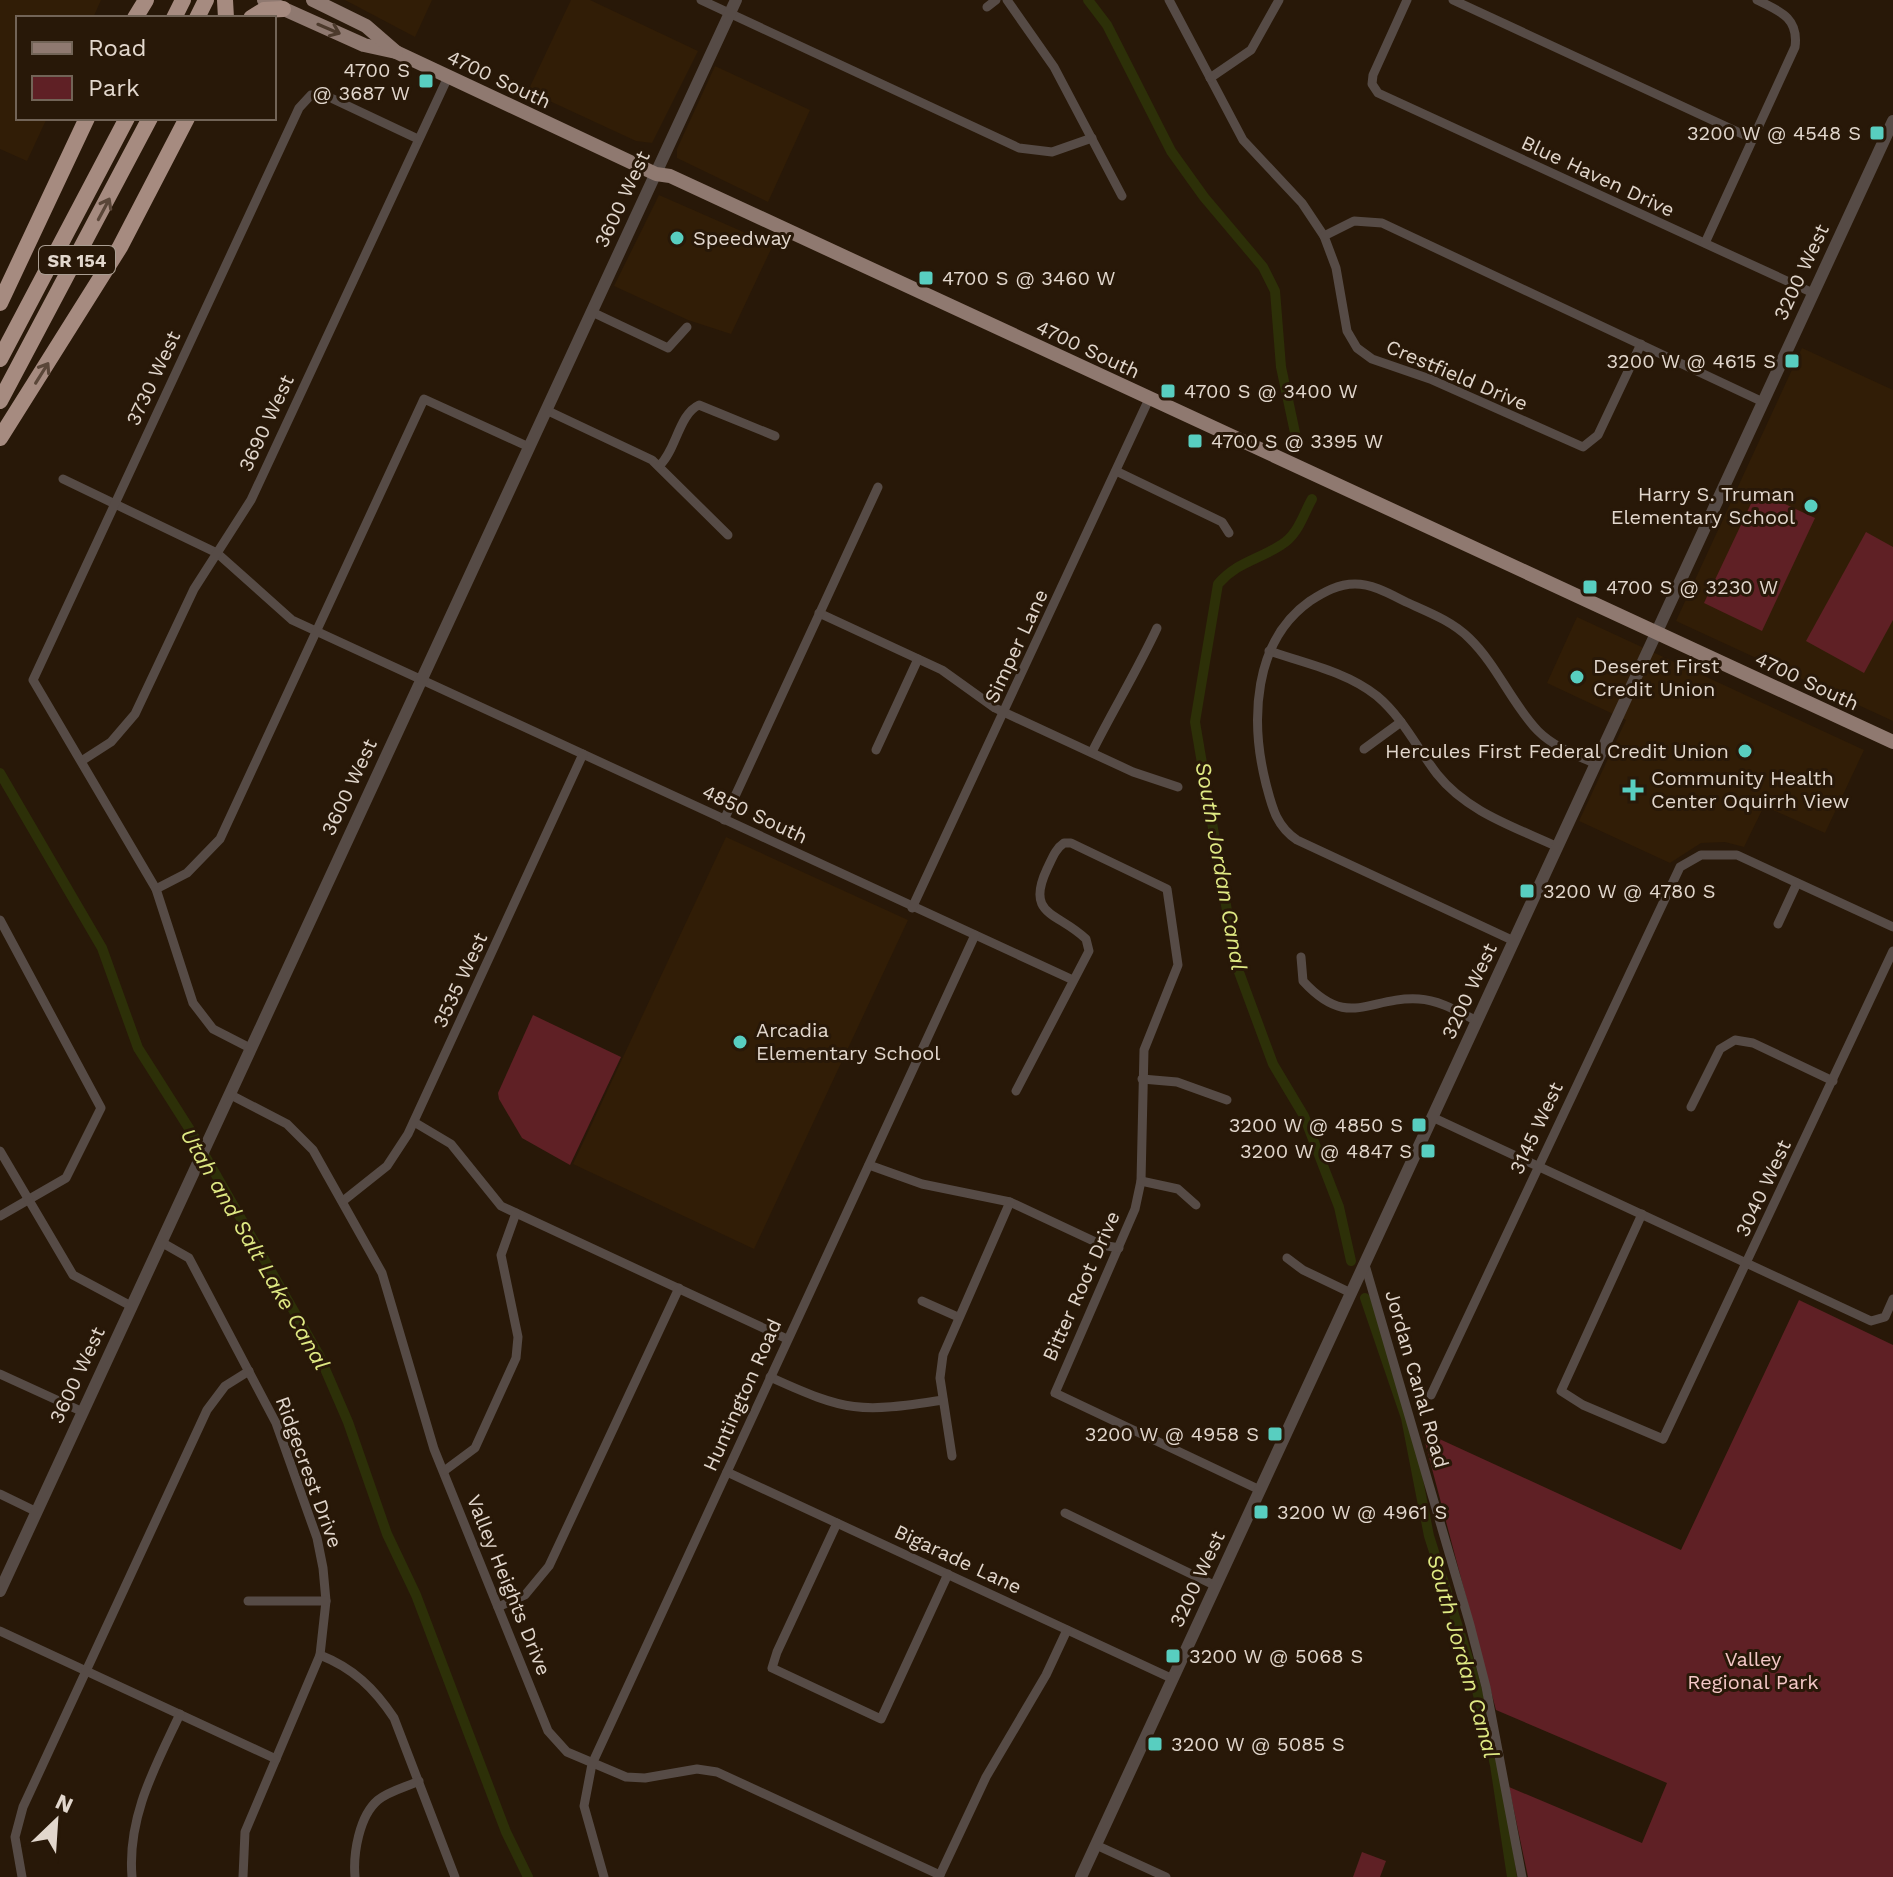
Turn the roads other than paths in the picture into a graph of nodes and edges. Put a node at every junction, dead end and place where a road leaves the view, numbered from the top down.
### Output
1 (264, 0) edge
2 (315, 0) edge
3 (701, 0) edge
4 (736, 0) edge
5 (996, 0) edge
6 (1007, 0) edge
7 (1169, 0) edge
8 (1279, 0) edge
9 (1407, 0) edge
10 (1453, 0) edge
11 (1757, 0) edge
12 (987, 7) dead end
13 (283, 9) junction
14 (730, 14) junction
15 (254, 16) edge
16 (396, 52) junction
17 (448, 77) junction
18 (1210, 78) junction
19 (86, 120) edge
20 (126, 120) edge
21 (149, 120) edge
22 (186, 120) edge
23 (1893, 121) edge
24 (1092, 138) junction
25 (418, 139) junction
26 (1753, 139) junction
27 (1888, 145) edge
28 (656, 174) junction
29 (1122, 196) dead end
30 (1324, 236) junction
31 (1705, 243) junction
32 (1813, 293) junction
33 (0, 303) edge
34 (592, 312) junction
35 (687, 327) dead end
36 (1641, 344) junction
37 (0, 359) edge
38 (1149, 399) junction
39 (0, 401) edge
40 (1763, 402) junction
41 (546, 410) junction
42 (775, 436) dead end
43 (0, 438) edge
44 (529, 447) junction
45 (660, 465) junction
46 (1116, 471) junction
47 (63, 479) dead end
48 (878, 487) dead end
49 (115, 502) junction
50 (1229, 533) dead end
51 (728, 535) dead end
52 (217, 553) junction
53 (819, 613) junction
54 (1157, 628) dead end
55 (315, 630) junction
56 (1656, 633) junction
57 (1269, 651) junction
58 (918, 659) junction
59 (422, 679) junction
60 (1006, 712) junction
61 (1401, 722) junction
62 (1893, 742) edge
63 (1364, 749) dead end
64 (876, 750) dead end
65 (1092, 752) junction
66 (583, 754) junction
67 (83, 760) junction
68 (1596, 764) junction
69 (1178, 787) dead end
70 (724, 820) junction
71 (1558, 847) junction
72 (1797, 883) junction
73 (156, 889) junction
74 (912, 908) junction
75 (0, 920) edge
76 (1778, 924) dead end
77 (1893, 927) edge
78 (975, 935) junction
79 (1514, 941) junction
80 (1893, 951) edge
81 (1301, 957) dead end
82 (1073, 980) junction
83 (1477, 1021) junction
84 (250, 1048) junction
85 (1142, 1079) junction
86 (1833, 1081) junction
87 (1016, 1091) dead end
88 (229, 1094) junction
89 (1227, 1100) dead end
90 (1691, 1107) dead end
91 (1432, 1117) junction
92 (414, 1122) junction
93 (0, 1151) edge
94 (869, 1165) junction
95 (1538, 1165) junction
96 (1141, 1181) junction
97 (27, 1201) junction
98 (343, 1201) junction
99 (1010, 1202) junction
100 (1196, 1205) dead end
101 (516, 1213) junction
102 (1642, 1214) junction
103 (0, 1216) edge
104 (161, 1242) junction
105 (1119, 1248) junction
106 (1287, 1258) dead end
107 (1748, 1263) junction
108 (1365, 1265) junction
109 (679, 1288) junction
110 (1351, 1293) junction
111 (1893, 1299) edge
112 (922, 1301) dead end
113 (131, 1306) junction
114 (958, 1317) junction
115 (787, 1339) junction
116 (249, 1371) junction
117 (0, 1374) edge
118 (770, 1377) junction
119 (1431, 1395) dead end
120 (943, 1400) junction
121 (83, 1412) junction
122 (952, 1456) dead end
123 (444, 1471) junction
124 (727, 1472) junction
125 (1260, 1490) junction
126 (0, 1494) edge
127 (37, 1512) junction
128 (1065, 1513) dead end
129 (837, 1523) junction
130 (948, 1574) junction
131 (1216, 1586) junction
132 (0, 1591) edge
133 (248, 1601) dead end
134 (326, 1601) junction
135 (498, 1607) junction
136 (1067, 1630) junction
137 (0, 1631) edge
138 (320, 1655) junction
139 (86, 1670) junction
140 (1173, 1679) junction
141 (180, 1714) junction
142 (276, 1759) junction
143 (592, 1764) junction
144 (419, 1781) junction
145 (1096, 1845) junction
146 (940, 1876) edge
147 (22, 1877) edge
148 (132, 1877) edge
149 (243, 1877) edge
150 (355, 1877) edge
151 (455, 1877) edge
152 (604, 1877) edge
153 (1081, 1877) edge
154 (1166, 1877) edge
155 (1522, 1877) edge

1 - 13 main road, 4700 South
2 - 16 main road, 4700 South
3 - 14 street
4 - 14 street, 3600 West
5 - 12 street
6 - 24 street
7 - 18 street, Crestfield Drive
8 - 18 street
9 - 31 street, Blue Haven Drive
10 - 26 street
11 - 26 street
13 - 15 highway
13 -> 16 main road, 4700 South
14 - 24 street
14 - 28 street, 3600 West
16 - 17 main road, 4700 South
17 - 25 street, 3690 West
17 - 28 main road, 4700 South
18 - 30 street, Crestfield Drive
19 - 33 highway
20 - 37 highway, SR 154
39 -> 21 highway, SR 154
43 -> 22 highway
23 - 27 street, 3200 West
24 - 29 street
25 - 49 street, 3730 West
25 - 52 street, 3690 West
26 - 31 street
27 - 32 street, 3200 West
28 - 34 street, 3600 West
28 - 38 main road, 4700 South
30 - 36 street
30 - 36 street, Crestfield Drive
31 - 32 street, Blue Haven Drive
32 - 40 street, 3200 West
34 - 35 street
34 - 41 street, 3600 West
36 - 40 street
38 - 46 street, Simper Lane
38 - 56 main road, 4700 South
40 - 56 street, 3200 West
41 - 44 street, 3600 West
41 - 45 street
42 - 45 street
44 - 55 street
44 - 59 street, 3600 West
45 - 51 street
46 - 50 street
46 - 60 street, Simper Lane
47 - 49 street, 4850 South
48 - 53 street
49 - 52 street, 4850 South
49 - 67 street, 3730 West
52 - 55 street, 4850 South
52 - 67 street, 3690 West
53 - 58 street
53 - 70 street
54 - 65 street
55 - 59 street, 4850 South
55 - 73 street
56 - 62 main road, 4700 South
56 - 68 street, 3200 West
57 - 61 street
57 - 68 street
57 - 79 street
58 - 60 street
58 - 64 street
59 - 66 street, 4850 South
59 - 84 street, 3600 West
60 - 65 street
60 - 74 street, Simper Lane
61 - 63 street
61 - 71 street
65 - 69 street
66 - 70 street, 4850 South
66 - 92 street, 3535 West
67 - 73 street
68 - 71 street, 3200 West
70 - 74 street, 4850 South
71 - 79 street, 3200 West
72 - 76 street
72 - 77 street
72 - 95 street, 3145 West
73 - 84 street
74 - 78 street, 4850 South
75 - 97 street
78 - 82 street, 4850 South
78 - 94 street, Huntington Road
79 - 83 street, 3200 West
80 - 86 street, 3040 West
81 - 83 street
82 - 85 street, Bitter Root Drive
82 - 87 street
83 - 91 street, 3200 West
84 - 88 street, 3600 West
85 - 89 street
85 - 96 street, Bitter Root Drive
86 - 90 street
86 - 107 street, 3040 West
88 - 98 street, Valley Heights Drive
88 - 104 street, 3600 West
91 - 95 street
91 - 108 street, 3200 West
92 - 98 street, 3535 West
92 - 101 street
93 - 97 street
94 - 99 street
94 - 115 street, Huntington Road
95 - 102 street
95 - 119 street, 3145 West
96 - 100 street
96 - 105 street, Bitter Root Drive
97 - 103 street
97 - 113 street
98 - 123 street, Valley Heights Drive
99 - 105 street
99 - 114 street
101 - 109 street
101 - 123 street
102 - 107 street
102 - 107 street, 3040 West
104 - 113 street, 3600 West
104 - 116 street, Ridgecrest Drive
105 - 125 street, Bitter Root Drive
106 - 110 street
107 - 111 street
108 - 110 street, 3200 West
108 - 155 street, Jordan Canal Road
109 - 115 street
109 - 135 street
110 - 125 street, 3200 West
112 - 114 street
113 - 121 street, 3600 West
114 - 120 street
115 - 118 street, Huntington Road
116 - 134 street, Ridgecrest Drive
116 - 139 street
117 - 121 street
118 - 120 street
118 - 124 street, Huntington Road
120 - 122 street
121 - 127 street, 3600 West
123 - 135 street, Valley Heights Drive
124 - 129 street, Bigarade Lane
124 - 143 street, Huntington Road
125 - 131 street, 3200 West
126 - 127 street
127 - 132 street, 3600 West
128 - 131 street
129 - 130 street, Bigarade Lane
129 - 130 street
130 - 136 street, Bigarade Lane
131 - 140 street, 3200 West
133 - 134 street
134 - 138 street, Ridgecrest Drive
135 - 143 street, Valley Heights Drive
136 - 140 street, Bigarade Lane
136 - 146 street
137 - 139 street
138 - 142 street, Ridgecrest Drive
138 - 144 street
139 - 141 street
139 - 147 street
140 - 145 street, 3200 West
141 - 142 street
141 - 148 street
142 - 149 street, Ridgecrest Drive
143 - 146 street, Valley Heights Drive
143 - 152 street, Huntington Road
144 - 150 street
144 - 151 street
145 - 153 street, 3200 West
145 - 154 street

